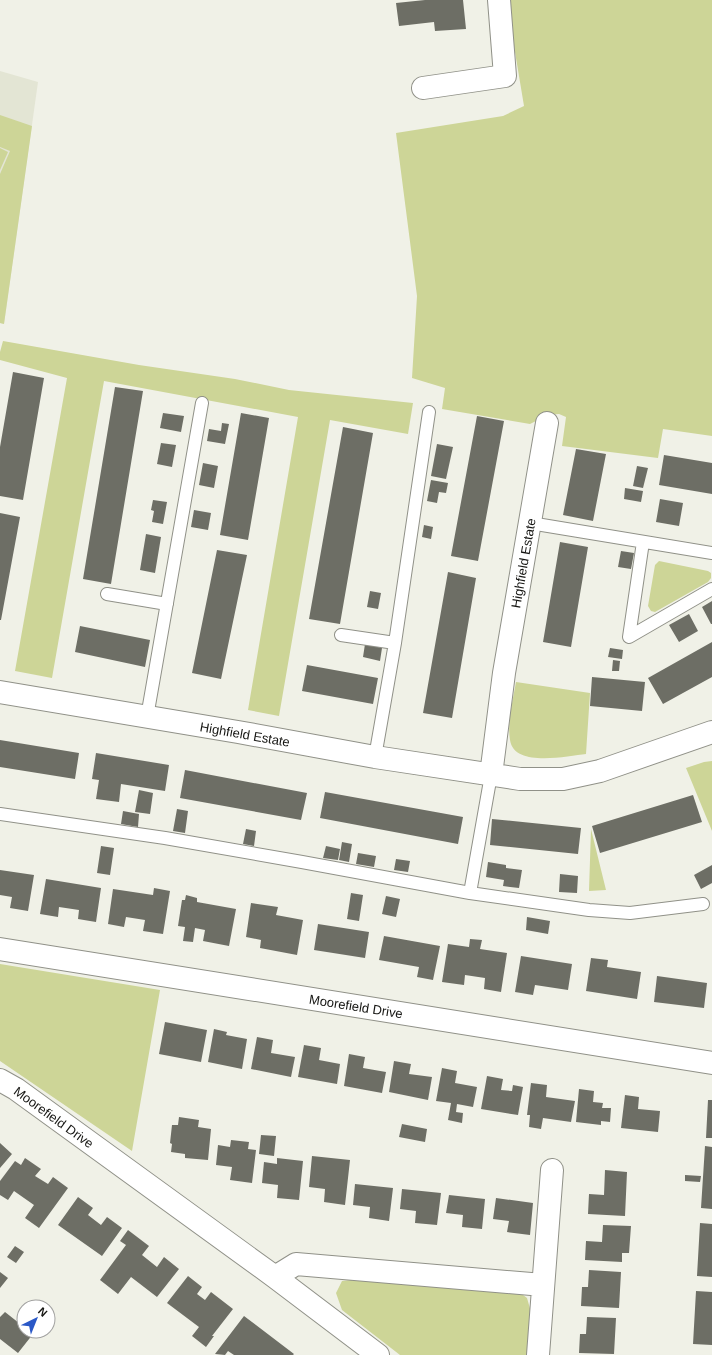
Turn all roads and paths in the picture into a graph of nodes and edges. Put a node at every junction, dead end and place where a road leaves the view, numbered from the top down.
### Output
1 (499, 0) edge
2 (423, 88) dead end
3 (202, 403) dead end
4 (429, 412) dead end
5 (547, 423) dead end
6 (530, 522) junction
7 (644, 542) junction
8 (712, 554) edge
9 (712, 589) edge
10 (107, 594) dead end
11 (167, 604) junction
12 (341, 635) dead end
13 (395, 643) junction
14 (0, 692) edge
15 (147, 717) junction
16 (712, 732) edge
17 (375, 757) junction
18 (491, 775) junction
19 (0, 814) edge
20 (470, 893) junction
21 (703, 904) dead end
22 (0, 950) edge
23 (712, 1063) edge
24 (0, 1080) edge
25 (552, 1170) dead end
26 (275, 1277) junction
27 (543, 1284) junction
28 (378, 1355) edge
29 (538, 1355) edge

1 - 2 street
3 - 11 lane
4 - 13 lane
5 - 6 street, Highfield Estate
6 - 7 lane
6 - 18 street, Highfield Estate
7 - 8 lane
7 - 9 lane
10 - 11 lane
11 - 15 lane
12 - 13 lane
13 - 17 lane
14 - 15 street, Highfield Estate
15 - 17 street, Highfield Estate
16 - 18 street, Highfield Estate
17 - 18 street, Highfield Estate
18 - 20 lane
19 - 20 lane
20 - 21 lane
22 - 23 street, Moorefield Drive
24 - 26 street, Moorefield Drive
25 - 27 street
26 - 27 street
26 - 28 street, Moorefield Drive
27 - 29 street

